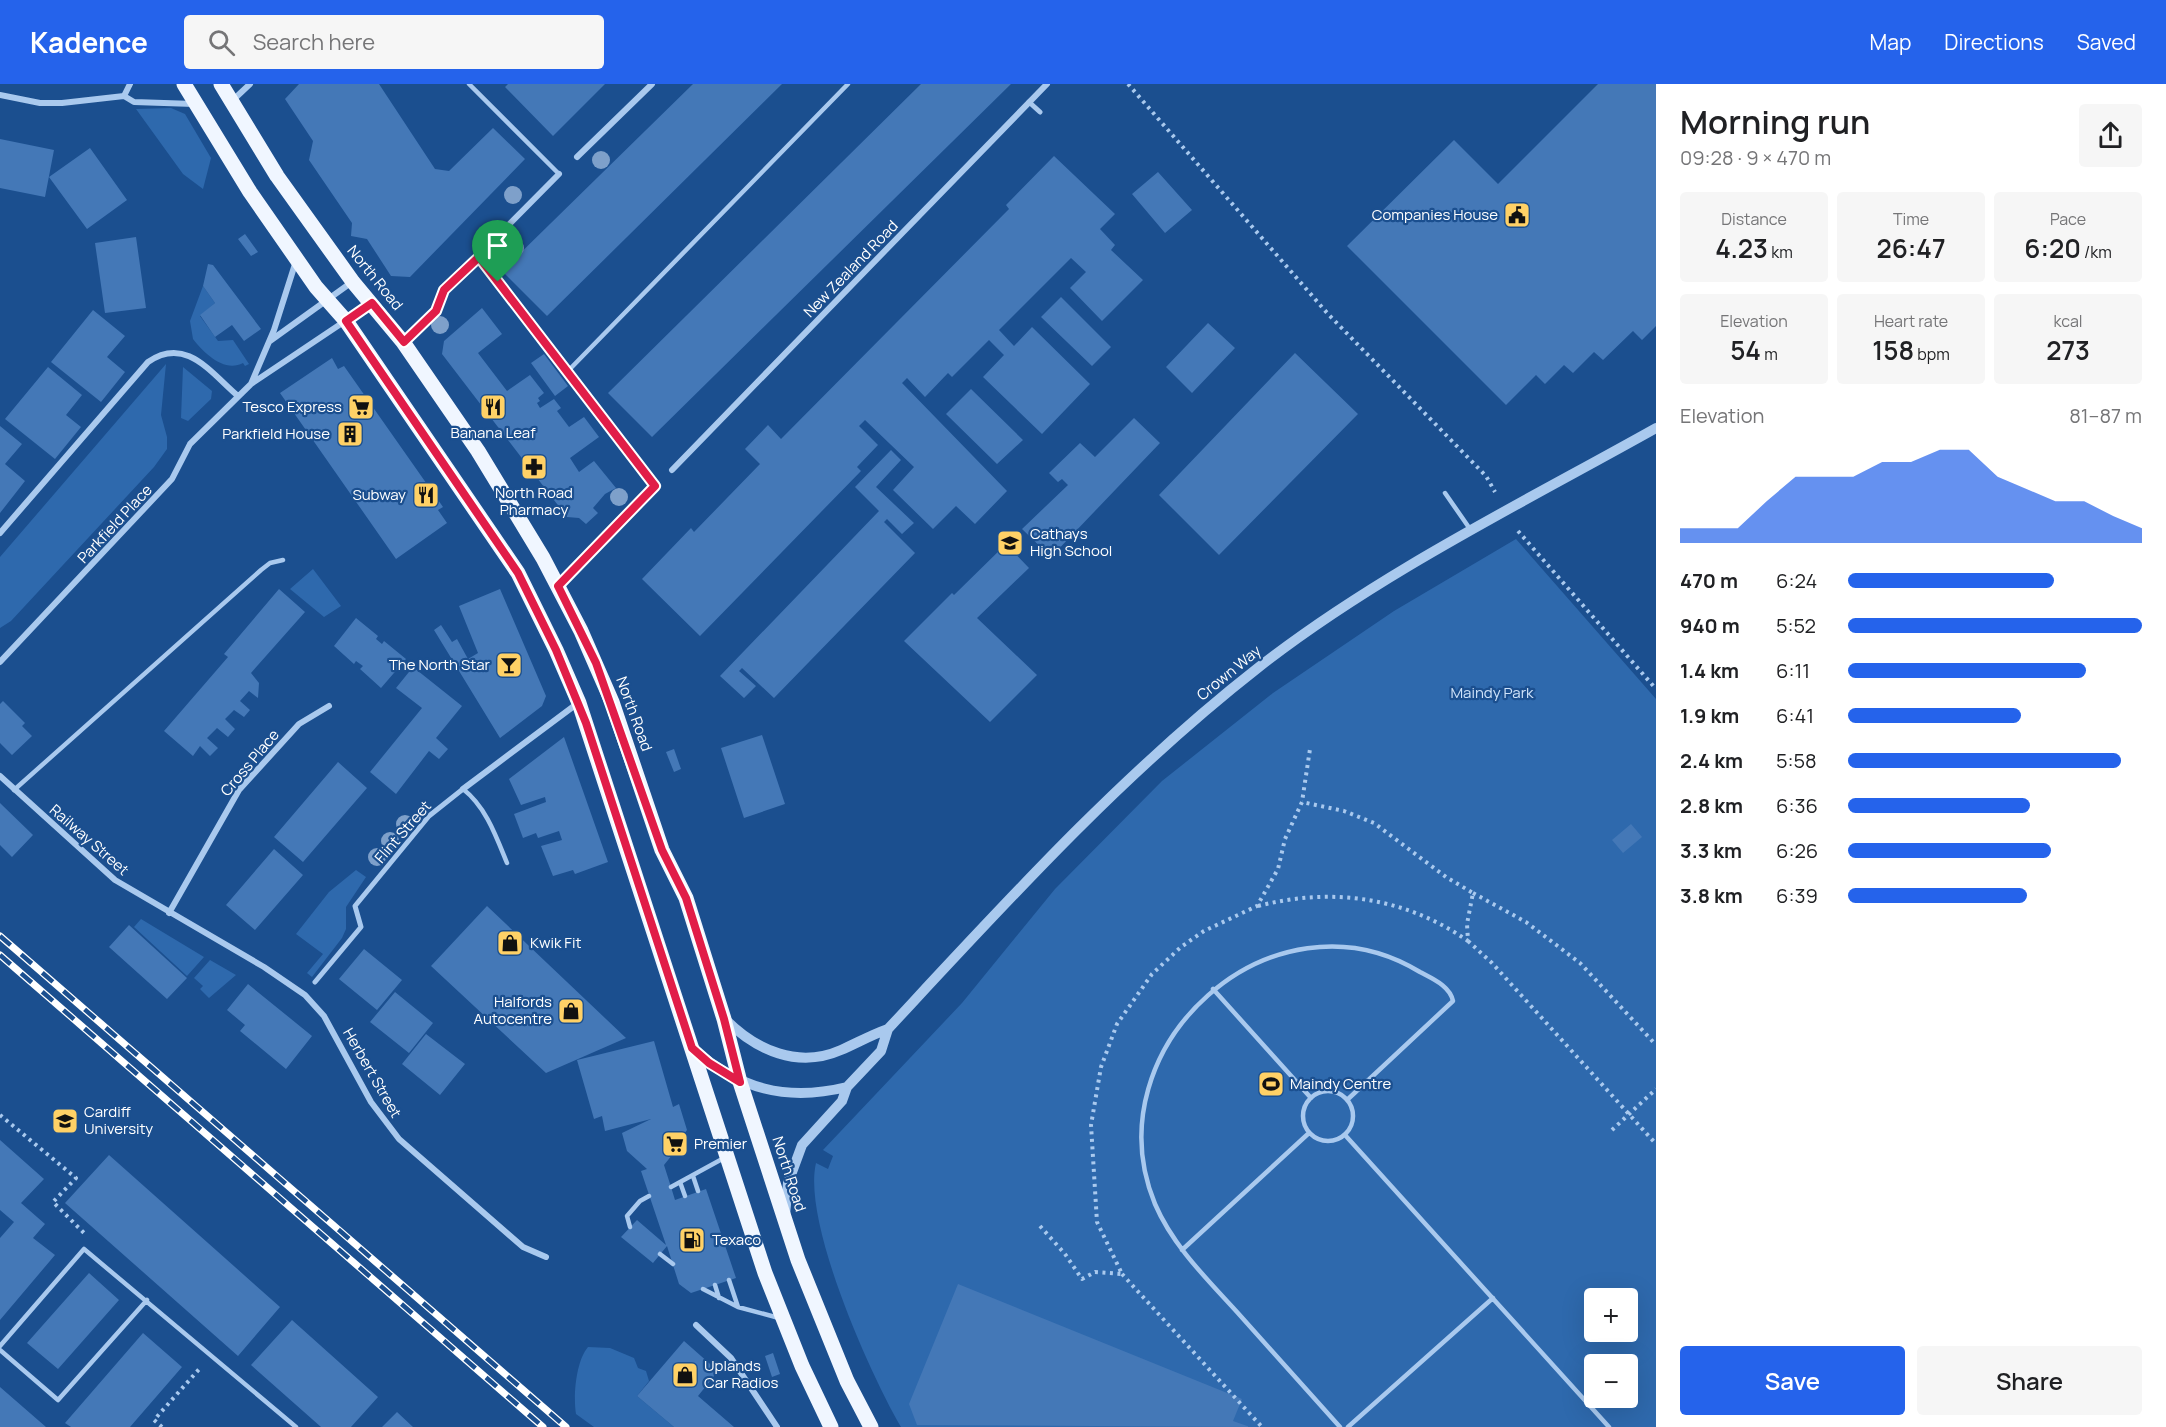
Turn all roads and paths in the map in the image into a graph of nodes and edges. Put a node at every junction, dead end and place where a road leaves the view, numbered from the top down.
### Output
1 (130, 84) edge
2 (184, 84) edge
3 (221, 84) edge
4 (250, 84) edge
5 (469, 84) edge
6 (652, 84) edge
7 (848, 84) edge
8 (1047, 84) edge
9 (1128, 84) edge
10 (0, 95) edge
11 (124, 96) junction
12 (232, 102) junction
13 (1029, 102) junction
14 (195, 104) junction
15 (1040, 112) dead end
16 (577, 157) dead end
17 (559, 174) joint
18 (479, 257) junction
19 (297, 259) junction
20 (353, 282) junction
21 (327, 300) junction
22 (372, 303) junction
23 (346, 321) junction
24 (270, 341) junction
25 (404, 342) junction
26 (568, 371) junction
27 (251, 384) junction
28 (238, 396) junction
29 (1656, 428) edge
30 (672, 470) dead end
31 (655, 486) joint
32 (1495, 492) dead end
33 (1445, 493) dead end
34 (1518, 531) dead end
35 (1471, 532) junction
36 (0, 533) edge
37 (283, 560) dead end
38 (558, 586) junction
39 (0, 662) edge
40 (1656, 689) edge
41 (579, 703) junction
42 (329, 706) dead end
43 (1310, 749) dead end
44 (0, 776) edge
45 (463, 789) junction
46 (14, 790) junction
47 (1302, 802) junction
48 (507, 863) dead end
49 (1473, 893) junction
50 (1257, 906) junction
51 (169, 913) junction
52 (1468, 941) junction
53 (315, 982) dead end
54 (1213, 989) junction
55 (724, 1019) junction
56 (888, 1029) junction
57 (1656, 1045) edge
58 (692, 1048) junction
59 (740, 1082) junction
60 (847, 1087) junction
61 (1656, 1089) edge
62 (1311, 1098) junction
63 (1347, 1100) junction
64 (0, 1115) edge
65 (1629, 1115) junction
66 (1612, 1130) dead end
67 (1309, 1132) junction
68 (1345, 1135) junction
69 (1656, 1144) edge
70 (727, 1157) junction
71 (693, 1176) junction
72 (680, 1182) junction
73 (671, 1187) dead end
74 (698, 1191) dead end
75 (650, 1196) dead end
76 (684, 1196) dead end
77 (784, 1220) junction
78 (630, 1227) dead end
79 (1040, 1227) dead end
80 (89, 1238) dead end
81 (1182, 1250) junction
82 (660, 1254) dead end
83 (546, 1257) dead end
84 (673, 1264) dead end
85 (1122, 1274) junction
86 (729, 1280) dead end
87 (715, 1285) dead end
88 (703, 1289) dead end
89 (719, 1298) junction
90 (1492, 1298) junction
91 (147, 1300) junction
92 (738, 1307) junction
93 (782, 1318) junction
94 (696, 1325) dead end
95 (0, 1348) edge
96 (202, 1366) dead end
97 (162, 1427) edge
98 (296, 1427) edge
99 (777, 1427) edge
100 (831, 1427) edge
101 (871, 1427) edge
102 (1262, 1427) edge
103 (1340, 1427) edge
104 (1348, 1427) edge
105 (1609, 1427) edge

1 - 11 street
2 - 14 main road
3 - 12 main road, North Road
4 - 12 street
5 - 17 lane
6 - 16 street
7 - 26 lane
8 - 13 street, New Zealand Road
9 - 32 path
10 - 11 street
11 - 14 street
12 - 20 main road, North Road
13 - 15 street
13 - 30 street, New Zealand Road
14 - 19 main road
17 - 18 street
18 - 25 street
18 - 26 lane
19 - 21 main road
19 - 24 street, Parkfield Place
20 - 21 street
20 - 22 main road, North Road
21 - 23 main road
21 - 24 street
22 - 23 street, Parkfield Place
22 - 25 main road, North Road
23 - 27 street, Parkfield Place
23 - 41 main road
24 - 27 street, Parkfield Place
25 - 38 main road, North Road
26 - 31 lane
27 - 28 street, Parkfield Place
28 - 36 street
28 - 39 street, Parkfield Place
29 - 35 street, Crown Way
31 - 38 street
33 - 35 lane
34 - 40 path
35 - 56 street, Crown Way
37 - 46 lane
38 - 55 main road, North Road
41 - 45 street, Flint Street
41 - 58 main road
42 - 51 street, Cross Place
43 - 47 path
44 - 46 street, Railway Street
45 - 48 lane
45 - 53 street, Flint Street
46 - 51 street, Railway Street
47 - 49 path
47 - 50 path
49 - 52 path
49 - 57 path
50 - 52 path
50 - 85 path
51 - 83 street, Herbert Street
52 - 65 path
54 - 62 lane
54 - 63 lane
54 - 81 lane
55 - 56 street, Crown Way
55 - 59 main road, North Road
56 - 60 street, Crown Way
58 - 59 street
58 - 70 main road
59 - 60 street
59 - 77 main road, North Road
60 - 77 street, Crown Way
61 - 65 path
62 - 63 lane
62 - 67 lane
63 - 68 lane
64 - 80 path
65 - 66 path
65 - 69 path
67 - 68 lane
67 - 81 lane
68 - 90 lane
70 - 71 lane
70 - 93 main road
71 - 72 lane
71 - 74 lane
72 - 73 lane
72 - 76 lane
75 - 78 lane
77 - 101 main road, North Road
79 - 85 path
81 - 103 lane
82 - 84 lane
85 - 102 path
86 - 92 lane
87 - 89 lane
88 - 89 lane
89 - 92 lane
90 - 104 lane
90 - 105 lane
91 - 95 lane
91 - 95 lane
91 - 98 lane
92 - 93 lane
93 - 100 main road
94 - 99 street
96 - 97 path

